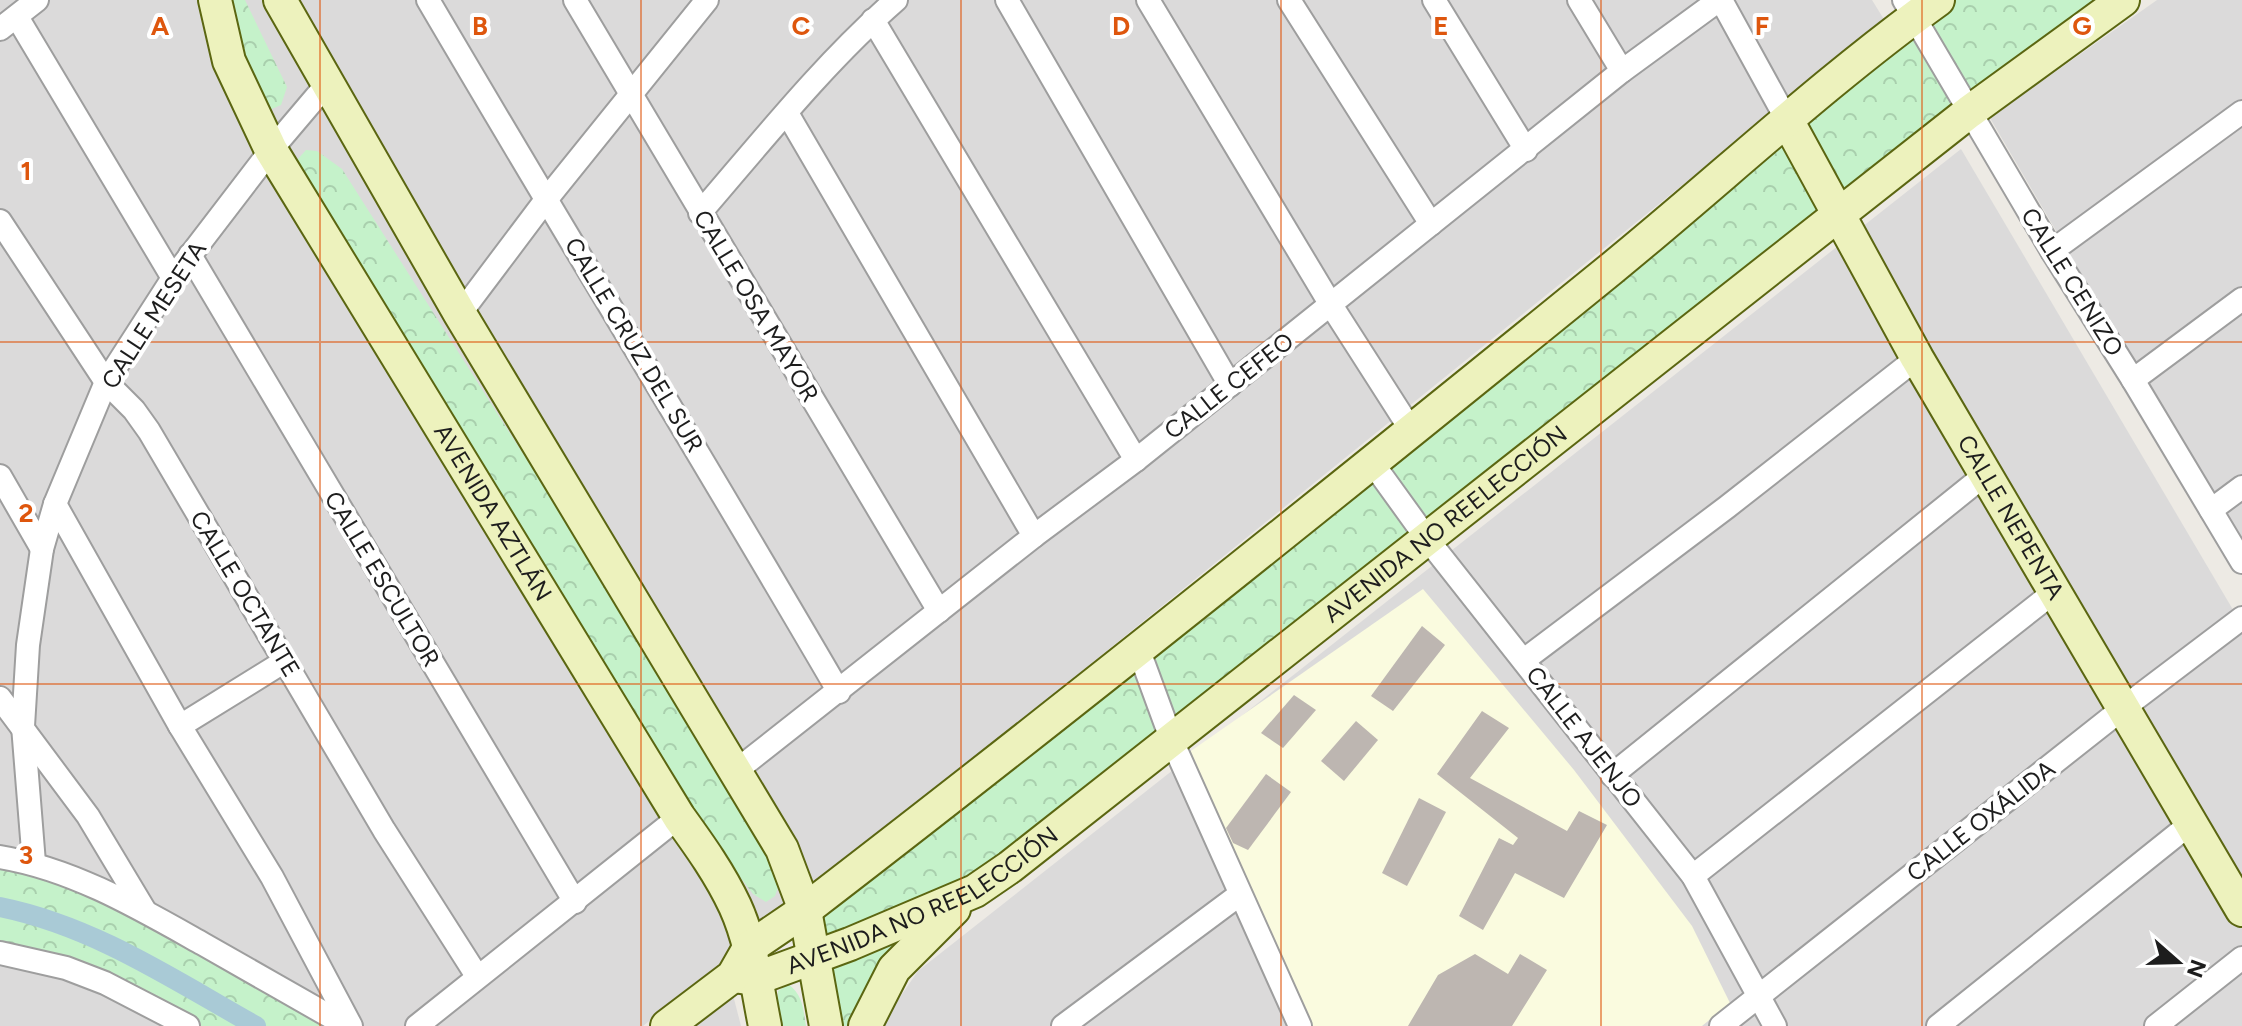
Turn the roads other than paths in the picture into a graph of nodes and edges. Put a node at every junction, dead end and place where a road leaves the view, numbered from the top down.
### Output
1 (37, 0) edge
2 (215, 0) edge
3 (280, 0) edge
4 (428, 0) edge
5 (575, 0) edge
6 (707, 0) edge
7 (896, 0) edge
8 (1007, 0) edge
9 (1148, 0) edge
10 (1289, 0) edge
11 (1434, 0) edge
12 (1579, 0) edge
13 (1720, 0) edge
14 (2123, 0) edge
15 (1919, 6) edge
16 (873, 20) junction
17 (8, 23) edge
18 (1622, 71) junction
19 (327, 84) junction
20 (631, 94) junction
21 (1969, 112) junction
22 (2242, 112) edge
23 (787, 113) junction
24 (1787, 120) junction
25 (271, 150) junction
26 (1526, 150) junction
27 (545, 201) junction
28 (700, 213) junction
29 (1838, 216) junction
30 (0, 221) edge
31 (1431, 224) junction
32 (2052, 251) junction
33 (190, 255) junction
34 (173, 278) junction
35 (2242, 299) edge
36 (1331, 305) junction
37 (460, 314) junction
38 (1917, 358) junction
39 (2133, 380) junction
40 (106, 382) junction
41 (1230, 385) junction
42 (1411, 430) junction
43 (1136, 460) junction
44 (1371, 461) junction
45 (1986, 474) junction
46 (0, 476) edge
47 (2242, 487) edge
48 (55, 504) junction
49 (2211, 510) junction
50 (1034, 536) junction
51 (1428, 540) junction
52 (42, 549) junction
53 (2242, 562) edge
54 (2054, 592) junction
55 (939, 611) junction
56 (2242, 618) edge
57 (1139, 651) junction
58 (1524, 660) junction
59 (285, 661) junction
60 (839, 692) junction
61 (0, 698) edge
62 (2122, 709) junction
63 (23, 726) junction
64 (180, 726) junction
65 (1172, 741) junction
66 (737, 770) junction
67 (1612, 775) junction
68 (679, 817) junction
69 (2190, 824) junction
70 (0, 857) edge
71 (34, 863) junction
72 (1693, 876) junction
73 (975, 891) junction
74 (1239, 895) junction
75 (575, 902) junction
76 (805, 910) junction
77 (2242, 910) edge
78 (145, 911) junction
79 (749, 948) junction
80 (0, 953) edge
81 (813, 958) junction
82 (2242, 958) edge
83 (477, 976) junction
84 (744, 978) junction
85 (1758, 995) junction
86 (1295, 1024) edge
87 (186, 1026) edge
88 (349, 1026) edge
89 (417, 1026) edge
90 (667, 1026) edge
91 (765, 1026) edge
92 (826, 1026) edge
93 (865, 1026) edge
94 (1063, 1026) edge
95 (1721, 1026) edge
96 (1775, 1026) edge
97 (1938, 1026) edge
98 (2156, 1026) edge

1 - 17 street
2 - 25 main road, AVENIDA AZTLÁN
3 - 19 main road
4 - 27 street, CALLE CRUZ DEL SUR
5 - 20 street, CALLE OSA MAYOR
6 - 20 street
7 - 16 street
8 - 41 street
9 - 36 street
10 - 31 street
11 - 26 street
12 - 18 street
13 - 18 street, CALLE CEFEO
13 - 24 street
14 - 21 main road, AVENIDA NO REELECCIÓN
15 - 21 street, CALLE CENIZO
15 - 24 main road, AVENIDA NO REELECCIÓN
16 - 23 street
16 - 43 street
17 - 34 street
18 - 26 street, CALLE CEFEO
19 - 25 street, CALLE MESETA
19 - 37 main road
20 - 27 street
20 - 28 street, CALLE OSA MAYOR
21 - 29 main road, AVENIDA NO REELECCIÓN
21 - 32 street, CALLE CENIZO
22 - 32 street
23 - 28 street
23 - 50 street
24 - 29 main road, CALLE NEPENTA
24 - 42 main road, AVENIDA NO REELECCIÓN
25 - 33 street, CALLE MESETA
25 - 68 main road, AVENIDA AZTLÁN
26 - 31 street, CALLE CEFEO
27 - 37 street
27 - 60 street, CALLE CRUZ DEL SUR
28 - 55 street, CALLE OSA MAYOR
29 - 38 main road, CALLE NEPENTA
29 - 51 main road, AVENIDA NO REELECCIÓN
30 - 40 street, CALLE OCTANTE
31 - 36 street, CALLE CEFEO
32 - 39 street, CALLE CENIZO
33 - 34 street, CALLE MESETA
33 - 75 street, CALLE ESCULTOR
34 - 40 street, CALLE MESETA
35 - 39 street
36 - 41 street, CALLE CEFEO
36 - 42 street
37 - 66 main road
38 - 45 main road, CALLE NEPENTA
38 - 58 street
39 - 49 street, CALLE CENIZO
40 - 48 street, CALLE MESETA
40 - 59 street, CALLE OCTANTE
41 - 43 street, CALLE CEFEO
42 - 44 main road, AVENIDA NO REELECCIÓN
43 - 50 street, CALLE CEFEO
44 - 51 street, CALLE AJENJO
44 - 57 main road, AVENIDA NO REELECCIÓN
45 - 54 main road, CALLE NEPENTA
45 - 67 street
46 - 52 street
47 - 49 street
48 - 52 street, CALLE MESETA
48 - 64 street
49 - 53 street, CALLE CENIZO
50 - 55 street, CALLE CEFEO
51 - 58 street, CALLE AJENJO
51 - 65 main road, AVENIDA NO REELECCIÓN
52 - 63 street, CALLE MESETA
54 - 62 main road, CALLE NEPENTA
54 - 72 street
55 - 60 street, CALLE CEFEO
56 - 62 street, CALLE OXÁLIDA
57 - 65 street
57 - 76 main road, AVENIDA NO REELECCIÓN
58 - 67 street, CALLE AJENJO
59 - 64 street
59 - 83 street, CALLE OCTANTE
60 - 66 street, CALLE CEFEO
61 - 63 street
62 - 69 main road, CALLE NEPENTA
62 - 85 street, CALLE OXÁLIDA
63 - 71 street, CALLE MESETA
63 - 78 street
64 - 88 street
65 - 73 main road, AVENIDA NO REELECCIÓN
65 - 74 street
66 - 76 main road
67 - 72 street, CALLE AJENJO
68 - 75 street
68 - 79 main road, AVENIDA AZTLÁN
69 - 77 main road, CALLE NEPENTA
69 - 97 street
70 - 71 street
71 - 78 street
72 - 85 street, CALLE AJENJO
73 - 81 main road, AVENIDA NO REELECCIÓN
73 - 93 main road
74 - 86 street
74 - 94 street
75 - 83 street
76 - 79 main road, AVENIDA NO REELECCIÓN
76 - 81 main road
78 - 88 street
79 - 84 main road, AVENIDA AZTLÁN
80 - 87 street
81 - 84 main road, AVENIDA NO REELECCIÓN
81 - 92 main road
82 - 98 street
83 - 89 street
84 - 90 main road, AVENIDA NO REELECCIÓN
84 - 91 main road, AVENIDA AZTLÁN
85 - 95 street, CALLE OXÁLIDA
85 - 96 street, CALLE AJENJO

